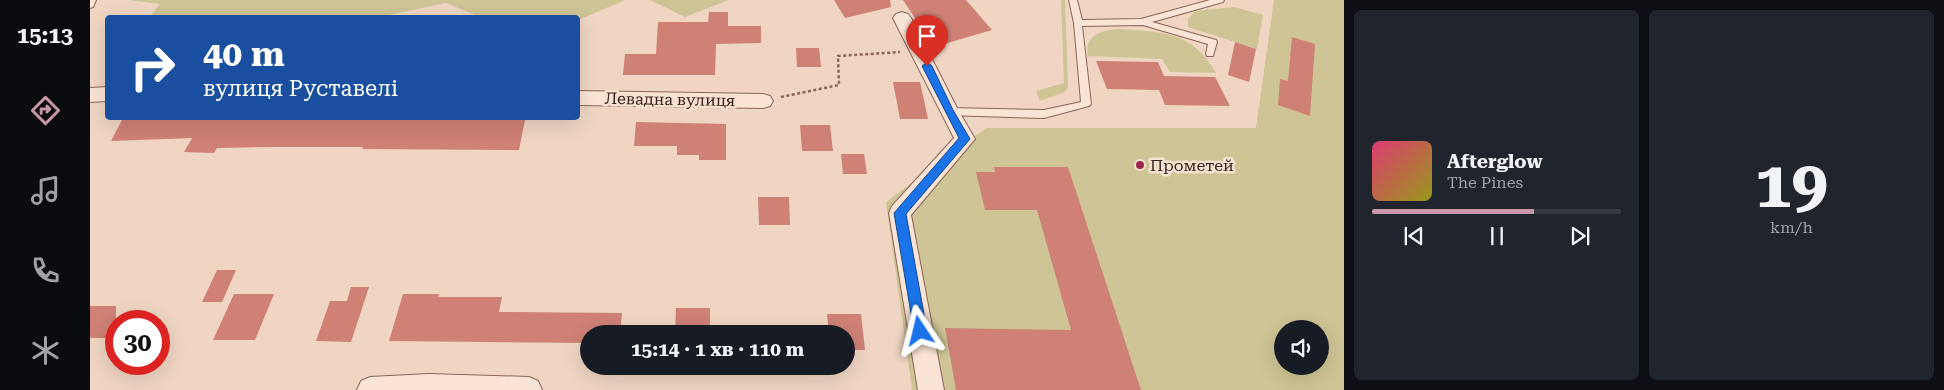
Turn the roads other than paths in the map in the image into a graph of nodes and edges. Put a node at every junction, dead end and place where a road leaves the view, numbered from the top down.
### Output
1 (92, 0) edge
2 (1073, 0) edge
3 (1220, 0) edge
4 (90, 5) edge
5 (902, 18) dead end
6 (1143, 22) junction
7 (1078, 23) junction
8 (1210, 54) dead end
9 (105, 94) edge
10 (90, 95) edge
11 (580, 98) edge
12 (763, 100) road end
13 (949, 112) junction
14 (370, 390) edge
15 (529, 390) edge
16 (931, 390) edge

1 - 4 lane
2 - 7 lane
3 - 6 lane
5 - 13 street
6 - 7 lane
6 - 8 lane
7 - 13 lane
9 - 10 street
11 - 12 street, Левадна вулиця
13 - 16 street
14 - 15 street

